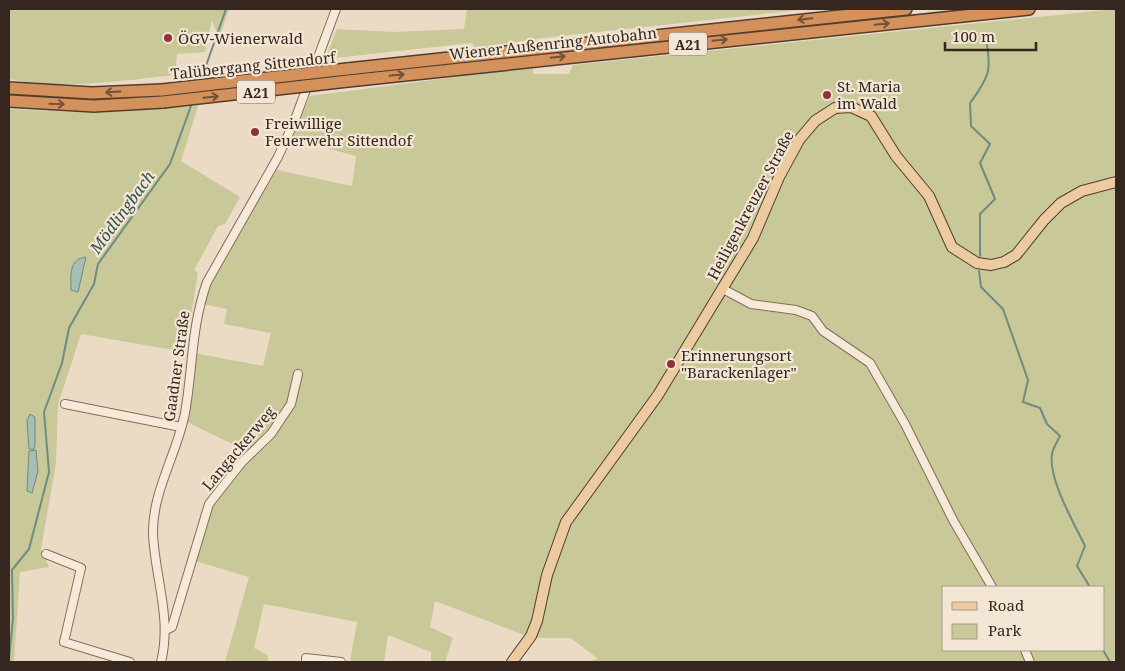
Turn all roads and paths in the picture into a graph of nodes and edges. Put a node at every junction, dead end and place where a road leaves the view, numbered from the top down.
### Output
1 (336, 9) edge
2 (906, 9) edge
3 (1029, 9) edge
4 (348, 75) junction
5 (9, 88) edge
6 (9, 101) edge
7 (1116, 182) edge
8 (722, 289) junction
9 (298, 374) dead end
10 (64, 404) dead end
11 (181, 427) junction
12 (46, 554) dead end
13 (991, 586) edge
14 (169, 628) junction
15 (130, 662) edge
16 (161, 662) edge
17 (306, 662) edge
18 (341, 662) edge
19 (512, 662) edge

1 - 11 street, Gaadner Straße
2 -> 4 highway, Wiener Außenring Autobahn / A21
4 -> 3 highway, Wiener Außenring Autobahn / A21
4 -> 5 highway, Talübergang Sittendorf / A21, bridge
6 -> 4 highway, Talübergang Sittendorf / A21, bridge
7 - 8 main road, Heiligenkreuzer Straße
8 - 13 street
8 - 19 main road, Heiligenkreuzer Straße
9 - 14 street, Langackerweg
10 - 11 street
11 - 14 street, Gaadner Straße
12 - 15 street
14 - 16 street, Gaadner Straße
17 - 18 street

